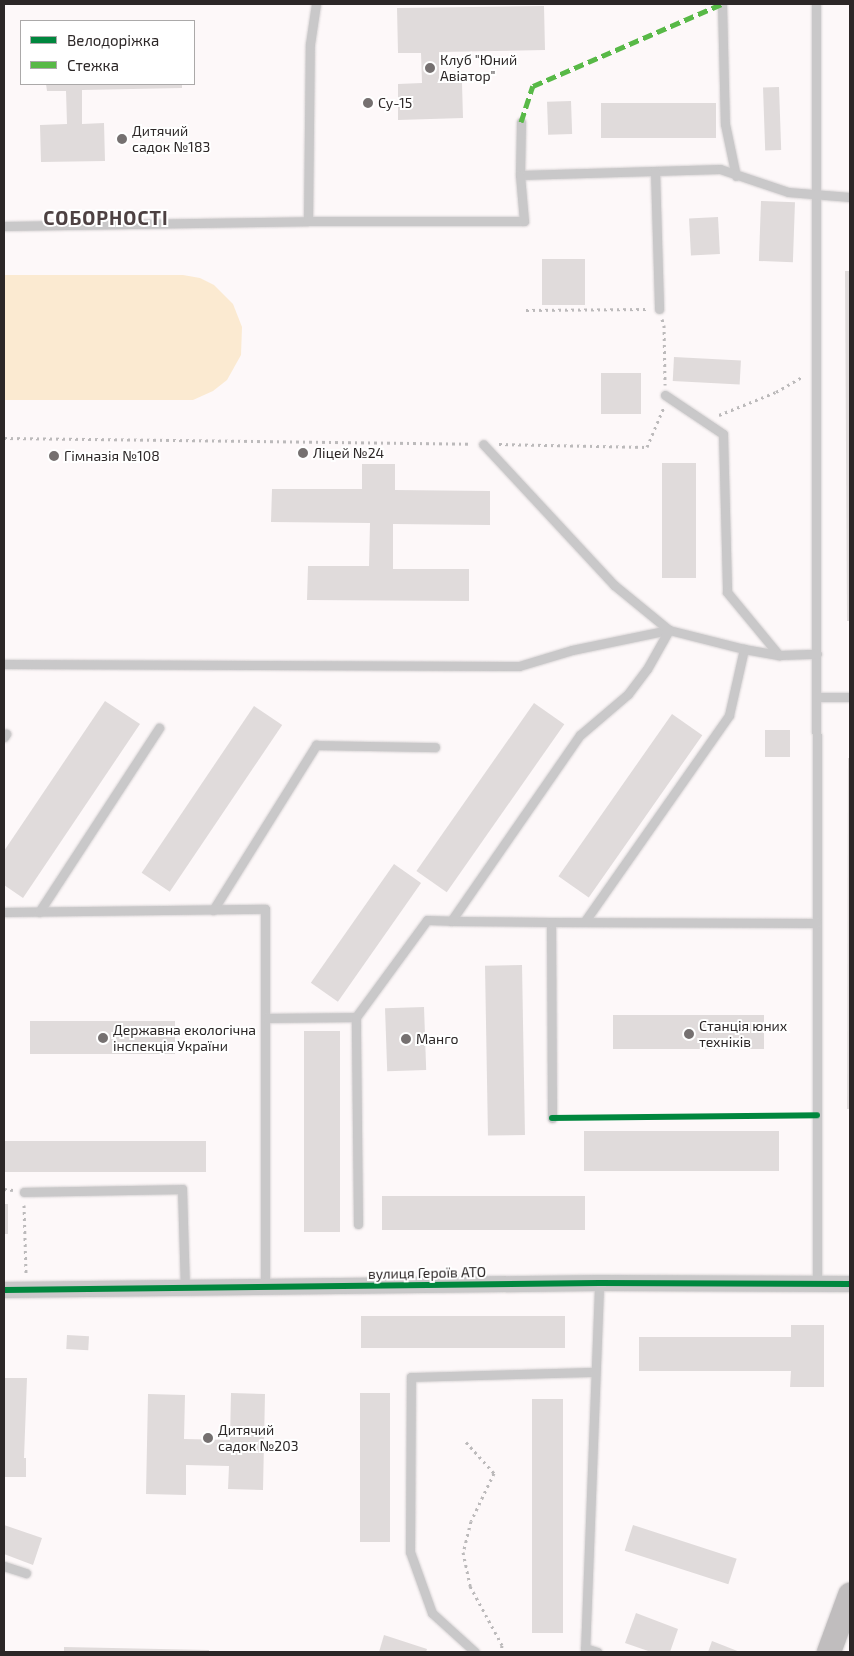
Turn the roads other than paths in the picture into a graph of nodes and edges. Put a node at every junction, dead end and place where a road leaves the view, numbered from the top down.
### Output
1 (316, 4) edge
2 (722, 4) edge
3 (816, 4) edge
4 (521, 122) dead end
5 (654, 171) junction
6 (520, 175) junction
7 (736, 176) junction
8 (816, 194) junction
9 (850, 197) edge
10 (308, 221) junction
11 (4, 226) edge
12 (658, 309) road end
13 (666, 395) road end
14 (483, 444) road end
15 (669, 630) junction
16 (744, 649) junction
17 (817, 654) junction
18 (779, 655) junction
19 (4, 664) edge
20 (850, 696) edge
21 (817, 697) junction
22 (159, 728) dead end
23 (435, 747) dead end
24 (212, 910) junction
25 (4, 912) edge
26 (39, 912) junction
27 (451, 921) junction
28 (551, 922) junction
29 (585, 922) junction
30 (817, 923) junction
31 (356, 1017) junction
32 (266, 1018) junction
33 (552, 1118) dead end
34 (24, 1192) road end
35 (358, 1224) dead end
36 (599, 1283) junction
37 (817, 1284) junction
38 (850, 1284) edge
39 (185, 1288) junction
40 (265, 1288) junction
41 (4, 1290) edge
42 (594, 1372) junction
43 (4, 1566) edge
44 (26, 1574) dead end
45 (850, 1595) edge
46 (585, 1650) edge
47 (475, 1652) edge
48 (597, 1652) edge
49 (829, 1652) edge

1 - 10 lane
2 - 7 lane
3 - 8 lane
4 - 6 lane
5 - 6 lane
5 - 7 lane
5 - 12 lane
6 - 10 lane
7 - 8 lane
8 - 9 lane
8 - 17 lane
10 - 11 lane
13 - 18 lane
14 - 15 lane
15 - 16 lane
15 - 19 lane
15 - 27 lane
16 - 18 lane
16 - 29 lane
17 - 18 lane
17 - 21 lane
20 - 21 lane
21 - 30 lane
22 - 26 lane
23 - 24 lane
24 - 26 lane
24 - 32 lane
25 - 26 lane
27 - 28 lane
27 - 31 lane
28 - 29 lane
28 - 33 lane
29 - 30 lane
30 - 37 lane
31 - 32 lane
31 - 35 lane
32 - 40 lane
34 - 39 lane
36 - 37 street, вулиця Героїв АТО
36 - 40 street, вулиця Героїв АТО
36 - 42 lane
37 - 38 street, вулиця Героїв АТО
39 - 40 street, вулиця Героїв АТО
39 - 41 street, вулиця Героїв АТО
42 - 46 lane
42 - 47 lane
43 - 44 lane
45 - 49 main road
46 - 48 lane

